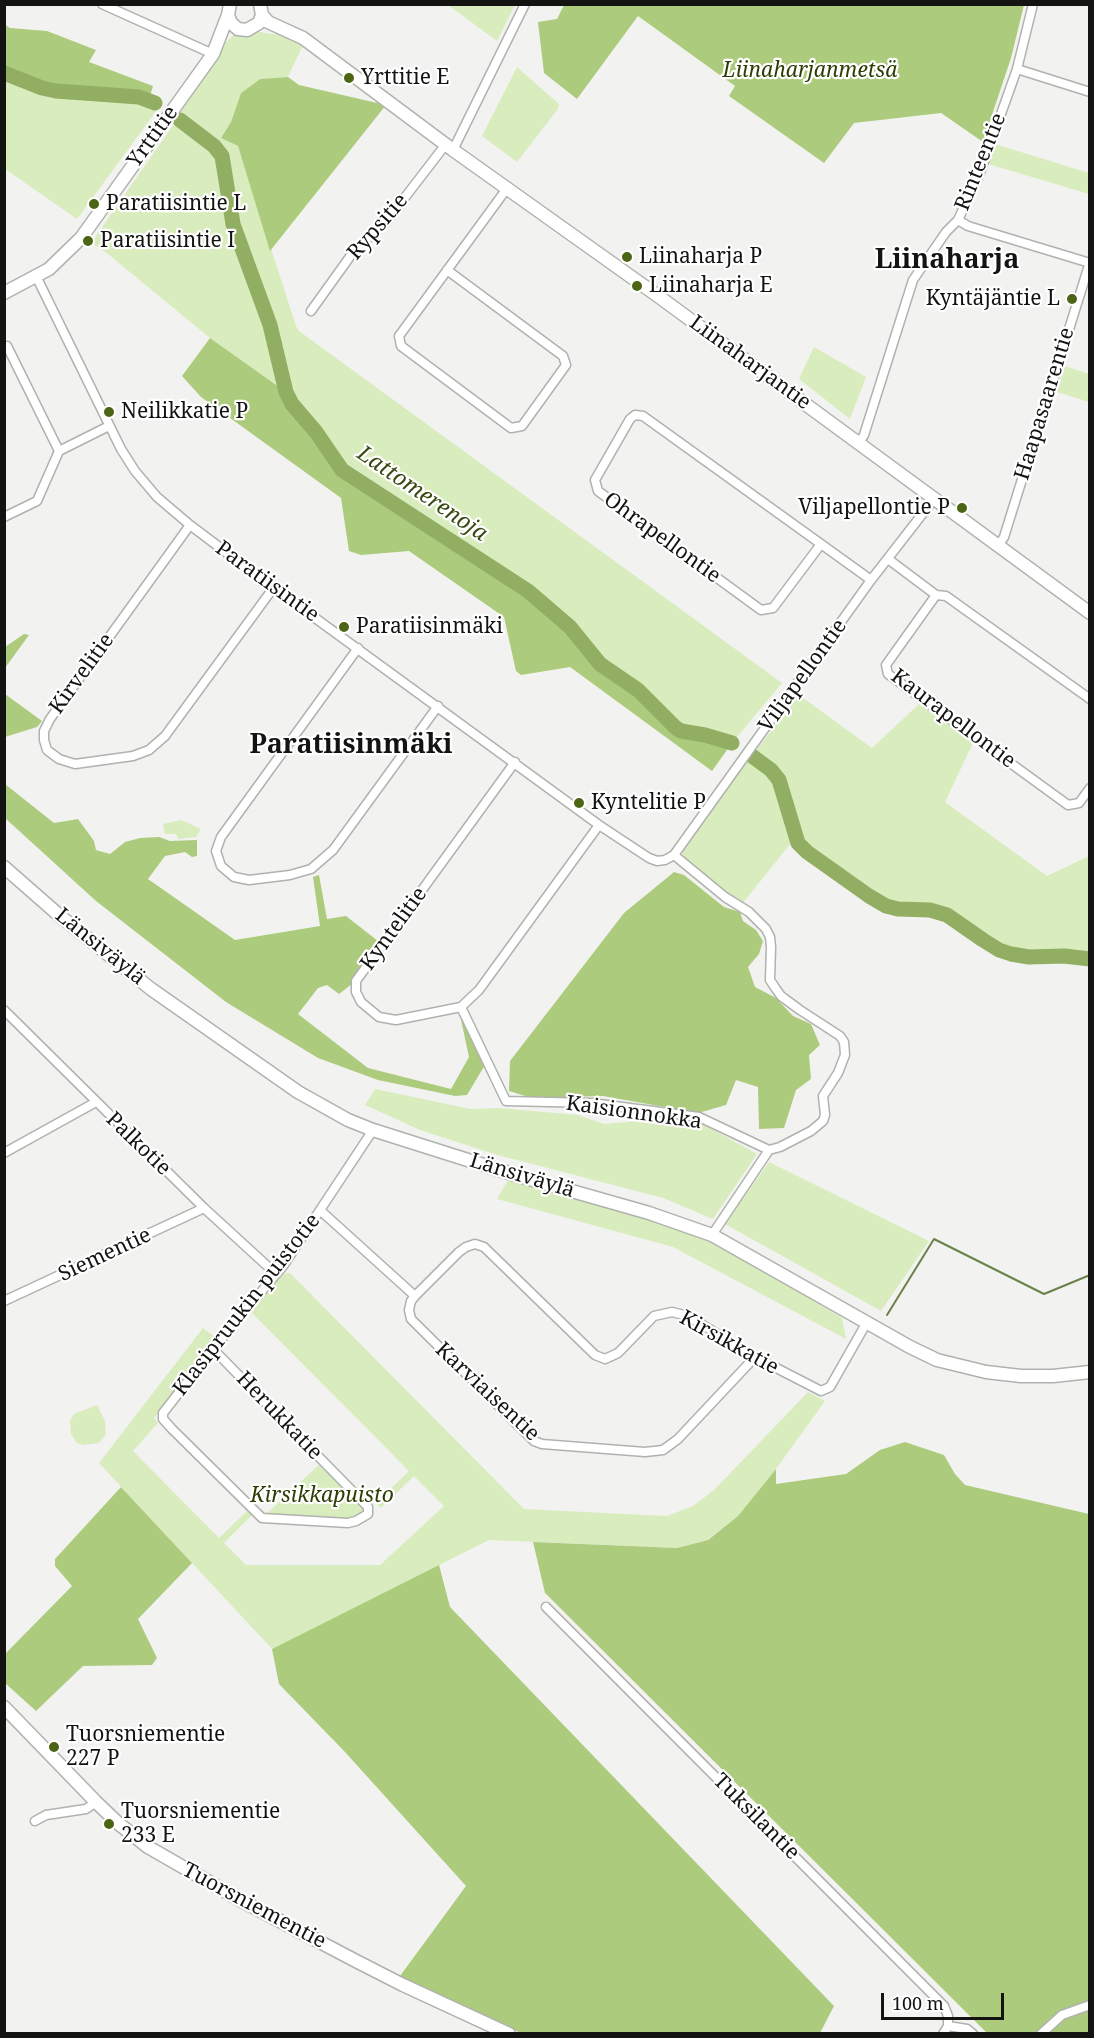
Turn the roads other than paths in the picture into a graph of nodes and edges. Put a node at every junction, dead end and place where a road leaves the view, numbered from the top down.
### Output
1 (102, 4) edge
2 (525, 4) edge
3 (1033, 4) edge
4 (229, 10) edge
5 (261, 10) edge
6 (238, 29) junction
7 (252, 29) junction
8 (291, 33) junction
9 (215, 50) junction
10 (1017, 69) junction
11 (1089, 92) edge
12 (450, 147) junction
13 (508, 188) junction
14 (958, 220) junction
15 (1089, 263) edge
16 (447, 270) junction
17 (36, 276) junction
18 (4, 292) edge
19 (311, 311) dead end
20 (7, 346) dead end
21 (109, 426) junction
22 (859, 443) junction
23 (59, 451) junction
24 (934, 498) junction
25 (4, 517) edge
26 (190, 525) junction
27 (821, 544) junction
28 (999, 545) junction
29 (888, 559) junction
30 (872, 580) junction
31 (274, 587) junction
32 (936, 595) junction
33 (1089, 613) edge
34 (358, 648) junction
35 (1089, 699) edge
36 (438, 706) junction
37 (515, 762) junction
38 (1089, 788) edge
39 (599, 825) junction
40 (674, 855) junction
41 (4, 867) edge
42 (461, 1007) junction
43 (4, 1010) edge
44 (96, 1102) junction
45 (373, 1131) junction
46 (769, 1150) junction
47 (4, 1153) edge
48 (204, 1208) junction
49 (321, 1211) junction
50 (712, 1235) junction
51 (276, 1274) junction
52 (415, 1296) junction
53 (4, 1301) edge
54 (867, 1322) junction
55 (213, 1349) junction
56 (755, 1358) junction
57 (1089, 1371) edge
58 (163, 1419) joint
59 (546, 1607) dead end
60 (4, 1707) edge
61 (96, 1803) junction
62 (35, 1821) dead end
63 (1089, 2005) edge
64 (946, 2030) edge
65 (509, 2034) edge
66 (973, 2034) edge
67 (1041, 2034) edge

1 - 9 street
2 - 12 street, Rypsitie
3 - 10 street, Rinteentie
4 - 6 main road
4 - 9 main road, Yrttitie
5 - 7 main road
5 - 8 main road, Liinaharjantie
6 - 7 main road, Liinaharjantie
6 - 9 main road, Yrttitie
7 - 8 main road, Liinaharjantie
8 - 12 main road, Liinaharjantie
9 - 17 main road, Yrttitie
10 - 11 street
10 - 14 street, Rinteentie
12 - 13 main road, Liinaharjantie
12 - 19 street, Rypsitie
13 - 16 street
13 - 22 main road, Liinaharjantie
14 - 15 street
14 - 22 street, Rinteentie
15 - 28 street, Haapasaarentie
16 - 16 street
17 - 18 main road, Yrttitie
17 - 21 street, Paratiisintie
20 - 23 street
21 - 23 street
21 - 26 street, Paratiisintie
22 - 24 main road, Liinaharjantie
23 - 25 street
24 - 28 main road, Liinaharjantie
24 - 29 street, Viljapellontie
26 - 31 street, Paratiisintie
26 - 31 street, Kirvelitie
27 - 27 street, Ohrapellontie
27 - 30 street, Ohrapellontie
28 - 33 main road, Liinaharjantie
29 - 30 street, Viljapellontie
29 - 32 street
30 - 40 street, Viljapellontie
31 - 34 street, Paratiisintie
32 - 35 street
32 - 38 street, Kaurapellontie
34 - 36 street, Paratiisintie
34 - 36 street
36 - 37 street, Paratiisintie
37 - 39 street, Paratiisintie
37 - 42 street, Kyntelitie
39 - 40 street, Paratiisintie
39 - 42 street
40 - 46 street
41 - 45 main road, Länsiväylä
42 - 46 street, Kaisionnokka
43 - 44 street, Palkotie
44 - 47 street
44 - 48 street, Palkotie
45 - 49 street, Klasipruukin puistotie
45 - 50 main road, Länsiväylä
46 - 50 street
48 - 51 street, Palkotie
48 - 53 street, Siementie
49 - 51 street, Klasipruukin puistotie
49 - 52 street
50 - 54 main road, Länsiväylä
51 - 55 street, Klasipruukin puistotie
52 - 56 street, Kirsikkatie
52 - 56 street, Karviaisentie
54 - 56 street, Kirsikkatie
54 - 57 main road, Länsiväylä
55 - 58 street, Klasipruukin puistotie
55 - 58 street, Herukkatie
59 - 64 street, Tuksilantie
60 - 61 main road, Tuorsniementie
61 - 62 street
61 - 65 main road, Tuorsniementie
63 - 67 street
64 - 66 street

